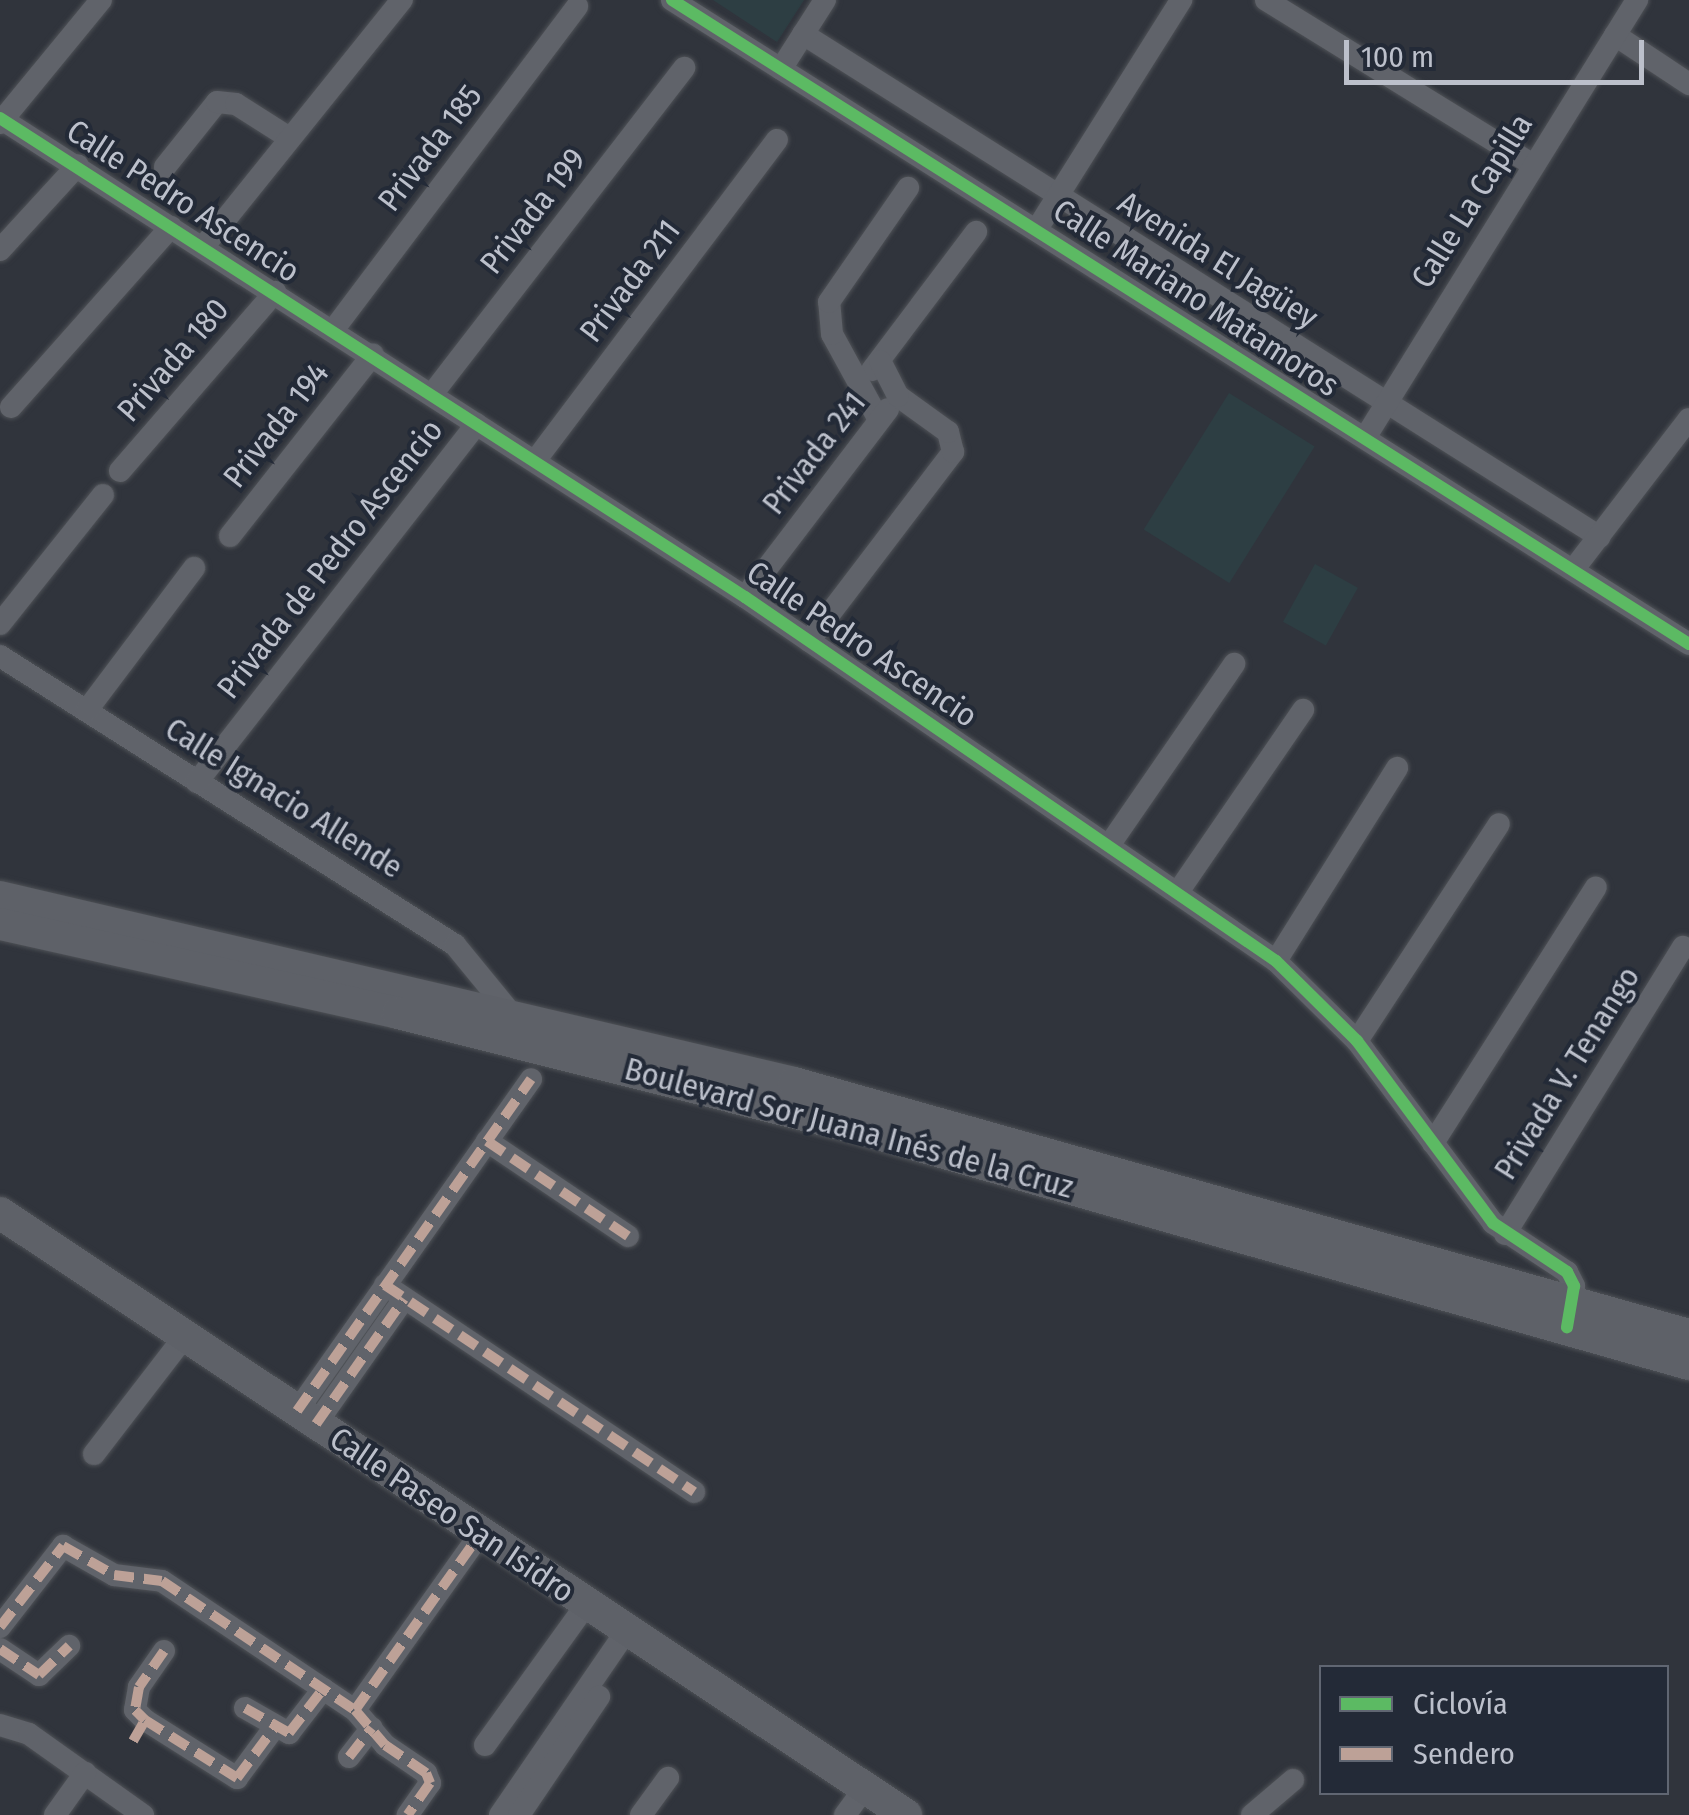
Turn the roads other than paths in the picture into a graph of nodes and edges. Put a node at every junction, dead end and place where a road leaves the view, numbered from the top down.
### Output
1 (101, 0) edge
2 (402, 0) edge
3 (672, 0) edge
4 (825, 0) edge
5 (1181, 0) edge
6 (1266, 0) edge
7 (1637, 0) edge
8 (578, 6) dead end
9 (803, 34) junction
10 (1615, 35) junction
11 (684, 68) dead end
12 (781, 69) junction
13 (1689, 84) edge
14 (1, 120) edge
15 (288, 137) junction
16 (778, 140) dead end
17 (1532, 164) junction
18 (78, 165) junction
19 (165, 166) dead end
20 (908, 188) dead end
21 (1056, 197) junction
22 (171, 226) junction
23 (1037, 229) junction
24 (976, 232) dead end
25 (204, 246) junction
26 (0, 250) edge
27 (275, 292) junction
28 (334, 329) junction
29 (374, 354) junction
30 (880, 361) junction
31 (860, 384) junction
32 (433, 393) junction
33 (898, 396) junction
34 (1386, 404) junction
35 (11, 407) dead end
36 (1689, 419) edge
37 (879, 420) junction
38 (477, 424) junction
39 (1365, 438) junction
40 (535, 460) junction
41 (120, 471) dead end
42 (103, 495) dead end
43 (230, 536) dead end
44 (1600, 537) junction
45 (194, 568) dead end
46 (1573, 570) junction
47 (745, 596) junction
48 (0, 624) edge
49 (809, 642) junction
50 (1689, 644) edge
51 (0, 656) edge
52 (1234, 664) dead end
53 (87, 710) junction
54 (1303, 710) dead end
55 (1397, 768) dead end
56 (197, 782) junction
57 (1499, 824) dead end
58 (1110, 844) junction
59 (1596, 887) dead end
60 (1178, 892) junction
61 (0, 897) edge
62 (0, 924) edge
63 (1684, 946) dead end
64 (1276, 962) junction
65 (514, 1016) junction
66 (1357, 1041) junction
67 (531, 1079) dead end
68 (487, 1141) junction
69 (1432, 1142) junction
70 (0, 1213) edge
71 (1505, 1234) junction
72 (628, 1236) dead end
73 (395, 1292) junction
74 (1570, 1314) junction
75 (1689, 1335) edge
76 (185, 1336) junction
77 (1689, 1364) edge
78 (307, 1417) junction
79 (94, 1454) dead end
80 (694, 1492) dead end
81 (480, 1534) junction
82 (586, 1605) junction
83 (0, 1627) edge
84 (632, 1636) junction
85 (69, 1646) dead end
86 (0, 1649) edge
87 (164, 1651) dead end
88 (323, 1688) junction
89 (245, 1708) dead end
90 (355, 1710) junction
91 (145, 1720) junction
92 (0, 1725) edge
93 (274, 1728) junction
94 (372, 1728) junction
95 (134, 1741) dead end
96 (485, 1744) dead end
97 (349, 1756) dead end
98 (85, 1773) junction
99 (668, 1778) dead end
100 (1293, 1780) dead end
101 (865, 1787) junction
102 (55, 1815) edge
103 (142, 1815) edge
104 (408, 1815) edge
105 (500, 1815) edge
106 (520, 1815) edge
107 (641, 1815) edge
108 (845, 1815) edge
109 (906, 1815) edge
110 (1252, 1815) edge

1 - 14 street
2 - 15 street
3 - 12 street, Calle Mariano Matamoros
4 - 9 street
5 - 21 street
6 - 17 street
7 - 10 street, Calle La Capilla
8 - 28 street, Privada 185
9 - 12 street
9 - 21 street, Avenida El Jagüey
10 - 13 street
10 - 17 street, Calle La Capilla
11 - 32 street, Privada 199
12 - 23 street, Calle Mariano Matamoros
14 - 18 street, Calle Pedro Ascencio
15 - 19 street
15 - 25 street
16 - 40 street, Privada 211
17 - 34 street, Calle La Capilla
18 - 22 street, Calle Pedro Ascencio
18 - 26 street
20 - 31 street
21 - 23 street
21 - 34 street, Avenida El Jagüey
22 - 25 street, Calle Pedro Ascencio
22 - 35 street
23 - 39 street, Calle Mariano Matamoros
24 - 30 street
25 - 27 street, Calle Pedro Ascencio
27 - 28 street, Calle Pedro Ascencio
27 - 41 street, Privada 180
28 - 29 street, Calle Pedro Ascencio
29 - 32 street, Calle Pedro Ascencio
29 - 43 street, Privada 194
30 - 31 street
30 - 33 street
31 - 37 street
32 - 38 street, Calle Pedro Ascencio
33 - 37 street, Privada 241
33 - 49 street
34 - 39 street, Calle La Capilla
34 - 44 street, Avenida El Jagüey
36 - 44 street
37 - 47 street, Privada 241
38 - 40 street, Calle Pedro Ascencio
38 - 56 street, Privada de Pedro Ascencio
39 - 46 street, Calle Mariano Matamoros
40 - 47 street, Calle Pedro Ascencio
42 - 48 street
44 - 46 street
45 - 53 street
46 - 50 street, Calle Mariano Matamoros
47 - 49 street, Calle Pedro Ascencio
49 - 58 street, Calle Pedro Ascencio
51 - 53 street, Calle Ignacio Allende
52 - 58 street
53 - 56 street, Calle Ignacio Allende
54 - 60 street
55 - 64 street
56 - 65 street, Calle Ignacio Allende
57 - 66 street
58 - 60 street, Calle Pedro Ascencio
59 - 69 street
60 - 64 street, Calle Pedro Ascencio
61 - 65 main road, Boulevard Sor Juana Inés de la Cruz
62 - 74 main road, Boulevard Sor Juana Inés de la Cruz
63 - 71 street, Privada V. Tenango
64 - 66 street, Calle Pedro Ascencio
65 - 74 main road, Boulevard Sor Juana Inés de la Cruz
66 - 69 street, Calle Pedro Ascencio
67 - 68 street
68 - 72 street
68 - 73 street
69 - 71 street, Calle Pedro Ascencio
70 - 76 main road, Calle Paseo San Isidro
71 - 74 street, Calle Pedro Ascencio
73 - 78 street
73 - 80 street
74 - 75 main road, Boulevard Sor Juana Inés de la Cruz
74 - 77 main road, Boulevard Sor Juana Inés de la Cruz
76 - 78 main road, Calle Paseo San Isidro
76 - 79 street
78 - 81 main road, Calle Paseo San Isidro
81 - 82 main road, Calle Paseo San Isidro
81 - 90 street
82 - 84 main road, Calle Paseo San Isidro
82 - 96 street
83 - 88 street
84 - 101 main road, Calle Paseo San Isidro
84 - 105 street
84 - 106 street
85 - 86 street
87 - 91 street
88 - 90 street
88 - 93 street
89 - 93 street
90 - 94 street
91 - 93 street
91 - 95 street
92 - 98 street
94 - 97 street
94 - 104 street
98 - 102 street
98 - 103 street
99 - 107 street
100 - 110 street
101 - 108 street
101 - 109 main road, Calle Paseo San Isidro

